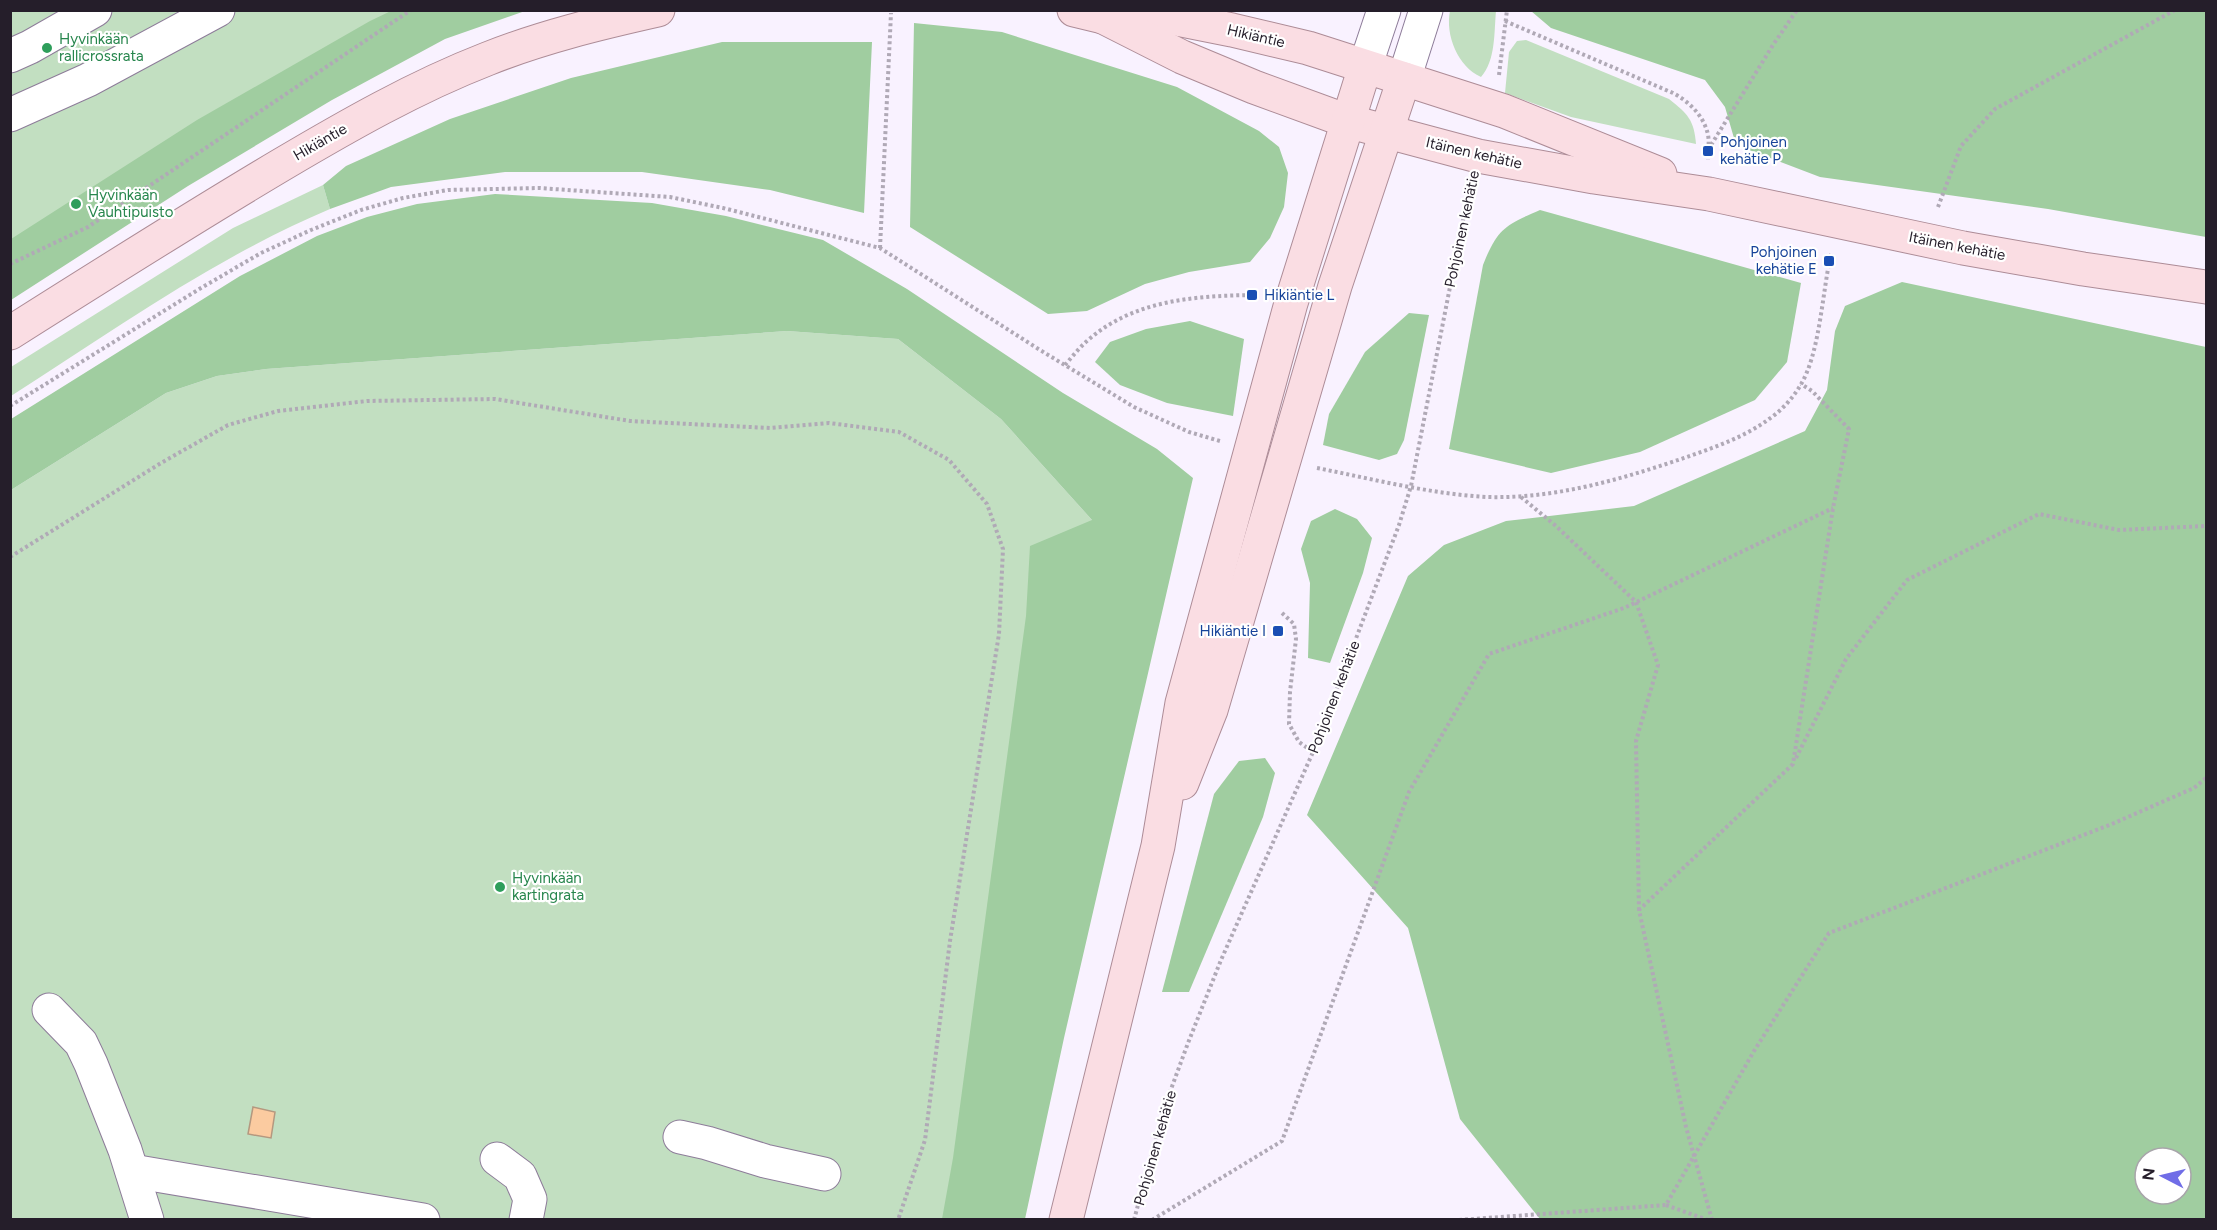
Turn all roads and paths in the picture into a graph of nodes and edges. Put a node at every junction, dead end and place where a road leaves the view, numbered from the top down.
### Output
1 (95, 10) edge
2 (218, 10) edge
3 (411, 10) edge
4 (658, 10) edge
5 (1384, 10) edge
6 (1426, 10) edge
7 (1797, 10) edge
8 (2175, 10) edge
9 (891, 13) dead end
10 (1089, 14) edge
11 (1505, 21) dead end
12 (10, 56) edge
13 (1365, 67) junction
14 (1404, 79) junction
15 (10, 115) edge
16 (1347, 120) junction
17 (1386, 132) junction
18 (1708, 151) junction
19 (1478, 156) junction
20 (1709, 194) junction
21 (1837, 223) junction
22 (1926, 241) junction
23 (880, 248) junction
24 (10, 264) edge
25 (2206, 287) edge
26 (1252, 295) dead end
27 (10, 333) edge
28 (1065, 365) junction
29 (1801, 384) junction
30 (10, 406) edge
31 (1227, 443) dead end
32 (1311, 467) dead end
33 (1411, 486) junction
34 (1520, 496) junction
35 (1833, 508) junction
36 (2206, 526) edge
37 (10, 557) edge
38 (1636, 602) junction
39 (1282, 613) dead end
40 (1313, 752) junction
41 (1793, 764) junction
42 (2206, 778) edge
43 (1158, 846) junction
44 (1639, 910) junction
45 (49, 1010) dead end
46 (680, 1137) dead end
47 (1694, 1155) junction
48 (497, 1159) dead end
49 (132, 1171) junction
50 (824, 1174) dead end
51 (1666, 1205) junction
52 (147, 1220) edge
53 (423, 1220) edge
54 (526, 1220) edge
55 (898, 1220) edge
56 (1066, 1220) edge
57 (1134, 1220) edge
58 (1152, 1220) edge
59 (1459, 1220) edge
60 (1710, 1220) edge

1 - 12 street
2 - 15 street
3 - 24 path
4 - 27 main road, Hikiäntie
5 - 13 street
6 - 14 street
7 - 18 path
8 - 22 path
9 - 23 path
10 - 13 main road, Hikiäntie
10 - 16 main road, Hikiäntie
11 - 18 path
13 - 14 main road, Hikiäntie
13 - 16 main road
14 - 17 main road
14 - 20 main road, Itäinen kehätie
16 - 17 main road, Itäinen kehätie
16 - 43 main road
17 - 19 main road, Itäinen kehätie
17 - 43 main road
18 - 20 path
19 - 20 main road, Itäinen kehätie
19 - 33 path, Pohjoinen kehätie
20 - 21 main road, Itäinen kehätie
21 - 22 main road, Itäinen kehätie
21 - 29 path
22 - 25 main road, Itäinen kehätie
23 - 28 path
23 - 30 path
26 - 28 path
28 - 31 path
29 - 34 path
29 - 35 path
32 - 33 path
33 - 34 path
33 - 40 path, Pohjoinen kehätie
34 - 38 path
35 - 38 path
35 - 41 path
36 - 41 path
37 - 55 path
38 - 44 path
38 - 58 path
39 - 40 path
40 - 57 path, Pohjoinen kehätie
41 - 44 path
42 - 47 path
43 - 56 main road
44 - 47 path
45 - 49 street
46 - 50 street
47 - 51 path
47 - 60 path
48 - 54 street
49 - 52 street
49 - 53 street
51 - 59 path
51 - 60 path

